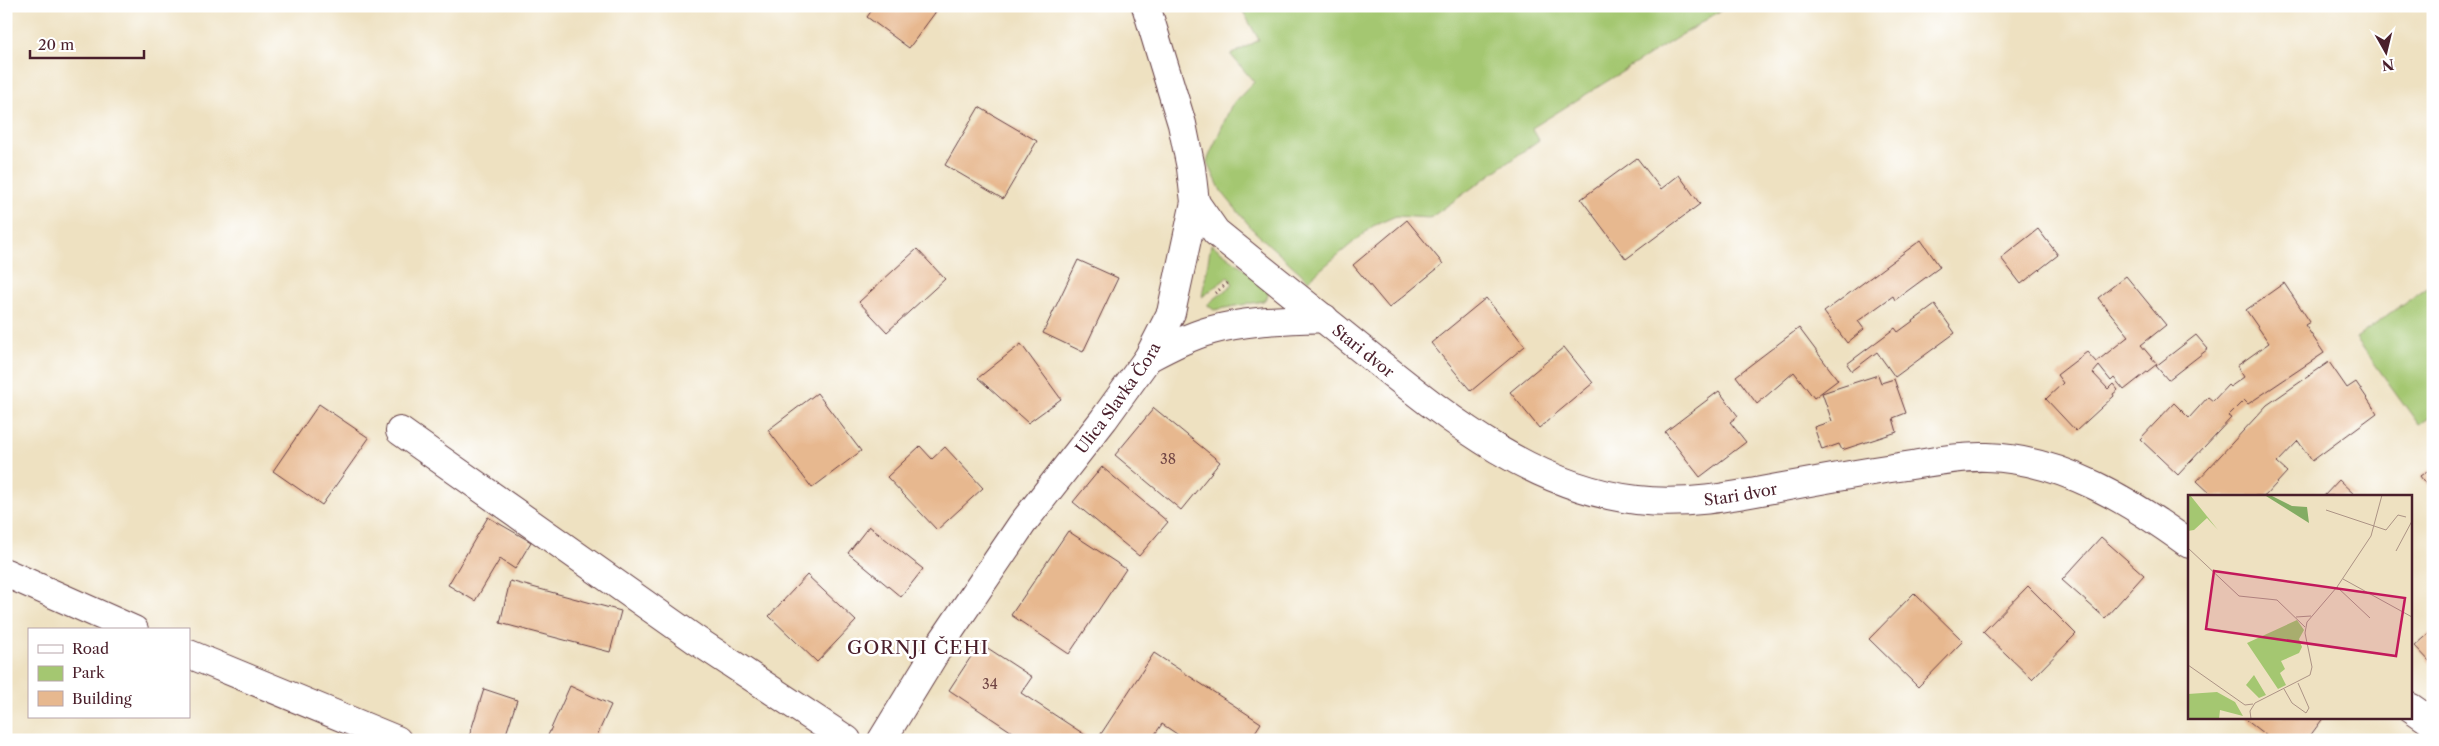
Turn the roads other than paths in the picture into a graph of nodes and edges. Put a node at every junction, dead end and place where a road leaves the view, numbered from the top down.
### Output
1 (1146, 6) edge
2 (1194, 202) junction
3 (1324, 318) junction
4 (1148, 358) junction
5 (400, 431) dead end
6 (2188, 543) edge
7 (6, 573) edge
8 (130, 628) edge
9 (190, 654) edge
10 (2412, 708) edge
11 (2433, 723) edge
12 (397, 740) edge
13 (847, 740) edge
14 (882, 740) edge

1 - 2 street, Ulica Slavka Čora
2 - 3 street, Stari dvor
2 - 4 street, Ulica Slavka Čora
3 - 4 street, Stari dvor
3 - 6 street, Stari dvor
4 - 14 street, Ulica Slavka Čora
5 - 13 street
7 - 8 street
9 - 12 street
10 - 11 street

